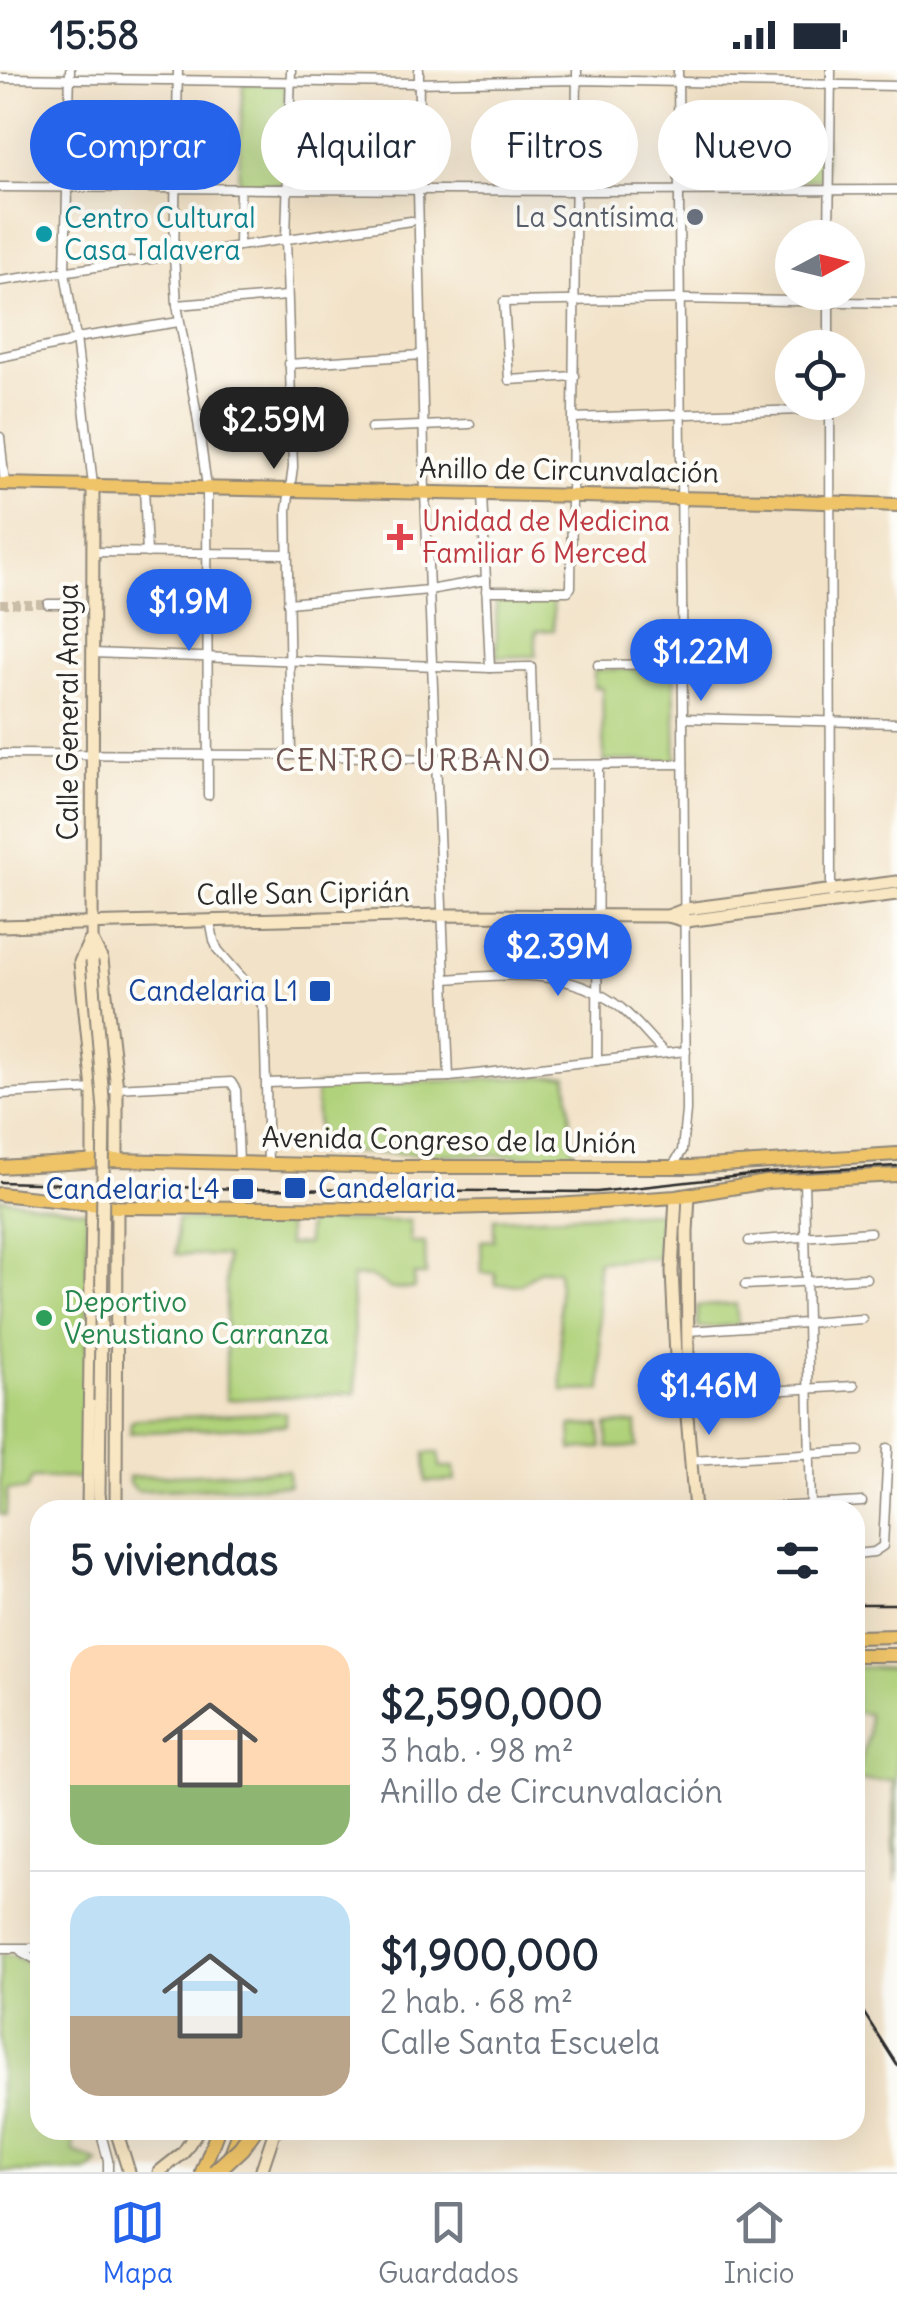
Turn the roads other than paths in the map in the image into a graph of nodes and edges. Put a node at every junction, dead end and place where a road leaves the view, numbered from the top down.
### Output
1 (291, 70) edge
2 (419, 70) edge
3 (678, 70) edge
4 (831, 70) edge
5 (70, 74) edge
6 (178, 75) edge
7 (577, 75) edge
8 (0, 78) edge
9 (291, 82) junction
10 (419, 83) junction
11 (678, 83) junction
12 (831, 86) junction
13 (897, 86) edge
14 (69, 100) edge
15 (177, 100) edge
16 (290, 100) edge
17 (419, 100) edge
18 (0, 187) edge
19 (30, 187) edge
20 (67, 190) edge
21 (174, 190) edge
22 (240, 190) edge
23 (288, 190) edge
24 (418, 190) joint
25 (830, 190) junction
26 (897, 190) edge
27 (678, 191) junction
28 (576, 192) junction
29 (829, 220) edge
30 (412, 221) dead end
31 (286, 238) junction
32 (240, 245) junction
33 (174, 256) junction
34 (65, 272) junction
35 (0, 281) edge
36 (287, 296) junction
37 (775, 298) edge
38 (678, 299) junction
39 (576, 300) junction
40 (865, 300) edge
41 (897, 303) edge
42 (177, 305) junction
43 (179, 322) junction
44 (76, 338) junction
45 (0, 356) edge
46 (422, 356) junction
47 (289, 364) junction
48 (575, 376) junction
49 (775, 409) edge
50 (291, 410) junction
51 (681, 413) junction
52 (197, 415) junction
53 (574, 418) junction
54 (830, 420) edge
55 (470, 424) dead end
56 (424, 426) junction
57 (371, 428) dead end
58 (0, 437) edge
59 (3, 484) edge
60 (93, 486) junction
61 (144, 486) junction
62 (207, 487) junction
63 (290, 489) junction
64 (425, 492) junction
65 (482, 494) junction
66 (572, 496) junction
67 (682, 498) junction
68 (830, 502) junction
69 (897, 505) edge
70 (94, 552) junction
71 (146, 553) junction
72 (208, 553) junction
73 (288, 554) junction
74 (486, 580) junction
75 (429, 590) junction
76 (486, 591) junction
77 (288, 603) junction
78 (48, 604) tunnel mouth
79 (72, 604) dead end
80 (92, 653) junction
81 (208, 656) junction
82 (290, 660) junction
83 (682, 664) junction
84 (598, 665) dead end
85 (432, 666) junction
86 (490, 668) junction
87 (683, 718) junction
88 (830, 722) junction
89 (897, 723) edge
90 (0, 754) edge
91 (94, 754) junction
92 (208, 754) junction
93 (291, 755) junction
94 (435, 759) junction
95 (684, 764) junction
96 (598, 765) junction
97 (534, 766) junction
98 (208, 795) dead end
99 (897, 882) edge
100 (897, 894) edge
101 (831, 896) junction
102 (442, 915) junction
103 (686, 915) junction
104 (597, 916) junction
105 (210, 920) junction
106 (92, 922) junction
107 (0, 926) edge
108 (91, 938) junction
109 (446, 978) junction
110 (597, 992) junction
111 (686, 1051) junction
112 (666, 1053) junction
113 (596, 1061) junction
114 (450, 1077) junction
115 (267, 1084) junction
116 (117, 1088) junction
117 (93, 1090) junction
118 (0, 1094) edge
119 (897, 1154) edge
120 (117, 1160) junction
121 (93, 1161) junction
122 (239, 1162) junction
123 (268, 1163) junction
124 (672, 1167) junction
125 (0, 1168) edge
126 (897, 1175) edge
127 (804, 1179) junction
128 (0, 1194) edge
129 (683, 1196) junction
130 (92, 1206) junction
131 (117, 1207) junction
132 (870, 1232) dead end
133 (804, 1236) junction
134 (749, 1241) dead end
135 (866, 1278) dead end
136 (805, 1281) junction
137 (745, 1285) dead end
138 (862, 1319) dead end
139 (807, 1324) junction
140 (688, 1331) junction
141 (683, 1369) junction
142 (854, 1386) dead end
143 (809, 1388) junction
144 (686, 1396) junction
145 (888, 1448) dead end
146 (860, 1450) dead end
147 (810, 1452) junction
148 (690, 1460) junction
149 (88, 1500) edge
150 (100, 1500) edge
151 (116, 1500) edge
152 (694, 1500) edge
153 (811, 1500) edge
154 (865, 1553) edge
155 (896, 1636) edge
156 (865, 1637) edge
157 (865, 1655) edge
158 (896, 1655) edge
159 (0, 1948) edge
160 (14, 1948) junction
161 (30, 1948) edge
162 (30, 1955) edge
163 (103, 2140) edge
164 (119, 2140) edge
165 (191, 2140) edge
166 (214, 2140) edge
167 (236, 2140) edge
168 (247, 2140) edge
169 (272, 2140) edge
170 (108, 2172) edge
171 (129, 2172) edge
172 (158, 2172) edge
173 (202, 2172) edge
174 (214, 2172) edge
175 (224, 2172) edge
176 (261, 2172) edge

1 - 9 street
2 - 10 street
3 - 11 street
4 - 12 street
5 - 6 street
5 - 8 street
5 - 14 street
6 - 9 street
6 - 15 street
7 - 10 street
7 - 11 street
7 - 28 street
9 - 10 street
9 - 16 street
10 - 17 street
11 - 12 street
11 - 27 street
12 - 13 street
12 - 25 street
18 - 19 street
20 - 34 street
21 - 33 street
22 - 32 street
23 - 31 street
24 - 28 street
24 - 46 street
25 - 26 street
25 - 27 street
25 - 29 street
27 - 28 street
27 - 38 street
28 - 39 street
30 - 31 street
31 - 32 street
31 - 36 street
32 - 33 street
33 - 34 street
33 - 42 street
34 - 35 street
34 - 44 street
36 - 42 street
36 - 47 street
37 - 38 street
38 - 39 street
38 - 51 street
39 - 48 street
39 - 48 street
40 - 41 street
42 - 43 street
43 - 44 street
43 - 52 street
44 - 45 street
44 - 60 street
46 - 47 street
46 - 56 street
47 - 50 street
48 - 53 street
49 - 51 street
50 - 52 street
50 - 63 street
51 - 53 street
51 - 67 street
52 - 62 street
53 - 66 street
54 - 68 street
55 - 56 street
56 - 57 street
56 - 64 street
58 - 59 street
59 - 60 main road, Anillo de Circunvalación
60 - 61 main road, Anillo de Circunvalación
60 - 70 street, Calle General Anaya
61 - 62 main road, Anillo de Circunvalación
61 - 71 street
62 - 63 main road, Anillo de Circunvalación
62 - 72 street
63 - 64 main road, Anillo de Circunvalación
63 - 73 street
64 - 65 main road, Anillo de Circunvalación
64 - 75 street
65 - 66 main road, Anillo de Circunvalación
65 - 74 street
66 - 67 main road, Anillo de Circunvalación
66 - 76 street
67 - 68 main road, Anillo de Circunvalación
67 - 83 street
68 - 69 main road, Anillo de Circunvalación
68 - 88 street
70 - 71 street
70 - 80 street, Calle General Anaya
71 - 72 street
72 - 73 street
72 - 81 street
73 - 77 street
74 - 75 street
74 - 76 street
75 - 77 street
75 - 85 street
76 - 86 street
77 - 82 street
78 - 79 street
80 - 81 street
80 - 91 street, Calle General Anaya
81 - 82 street
81 - 92 street
82 - 85 street
82 - 93 street
83 - 84 street
83 - 87 street
85 - 86 street
85 - 94 street
86 - 97 street
87 - 88 street
87 - 95 street
88 - 89 street
88 - 101 street
90 - 91 street
91 - 92 street
91 - 106 street, Calle General Anaya
92 - 93 street
92 - 98 street
93 - 94 street
94 - 97 street
94 - 102 street
95 - 96 street
95 - 103 street
96 - 97 street
96 - 104 street
99 - 101 street
100 - 101 street
101 - 103 street, Calle San Ciprián
102 - 104 street, Calle San Ciprián
102 - 105 street, Calle San Ciprián
102 - 109 street
103 - 104 street, Calle San Ciprián
103 - 111 street
104 - 110 street
105 - 106 street, Calle San Ciprián
105 - 115 street
106 - 107 street, Calle San Ciprián
106 - 108 street, Calle General Anaya
108 - 116 street, Calle General Anaya
108 - 117 street, Calle General Anaya
108 - 150 street, Calle General Anaya, bridge
109 - 110 street
109 - 114 street
110 - 112 street
110 - 113 street
111 - 112 street
111 - 124 street
112 - 113 street
113 - 114 street
114 - 115 street
115 - 123 street
116 - 117 street
116 - 120 street, Calle General Anaya
116 - 122 street
117 - 118 street
117 - 121 street, Calle General Anaya
119 - 124 main road, Avenida Congreso de la Unión
120 - 121 main road, Avenida Congreso de la Unión
120 - 122 main road, Avenida Congreso de la Unión
121 - 125 main road, Avenida Congreso de la Unión
122 - 123 main road, Avenida Congreso de la Unión
123 - 124 main road, Avenida Congreso de la Unión
126 - 127 main road, Avenida Congreso de la Unión
127 - 129 main road, Avenida Congreso de la Unión
127 - 133 street
128 - 130 main road, Avenida Congreso de la Unión
129 - 131 main road, Avenida Congreso de la Unión
129 - 140 street
129 - 141 street
130 - 131 main road, Avenida Congreso de la Unión
130 - 149 street
131 - 151 street
132 - 133 street
133 - 134 street
133 - 136 street
135 - 136 street
136 - 137 street
136 - 139 street
138 - 139 street
139 - 140 street
139 - 143 street
140 - 141 street
141 - 144 street
142 - 143 street
143 - 144 street
143 - 147 street
144 - 148 street
145 - 154 street
146 - 147 street
147 - 148 street
147 - 153 street
148 - 152 street
155 - 156 main road
157 - 158 main road
159 - 160 street
160 - 161 street
160 - 162 street
163 - 170 street
164 - 171 street
165 - 172 street
166 - 173 main road
167 - 175 main road
168 - 174 highway, bridge
169 - 176 street

